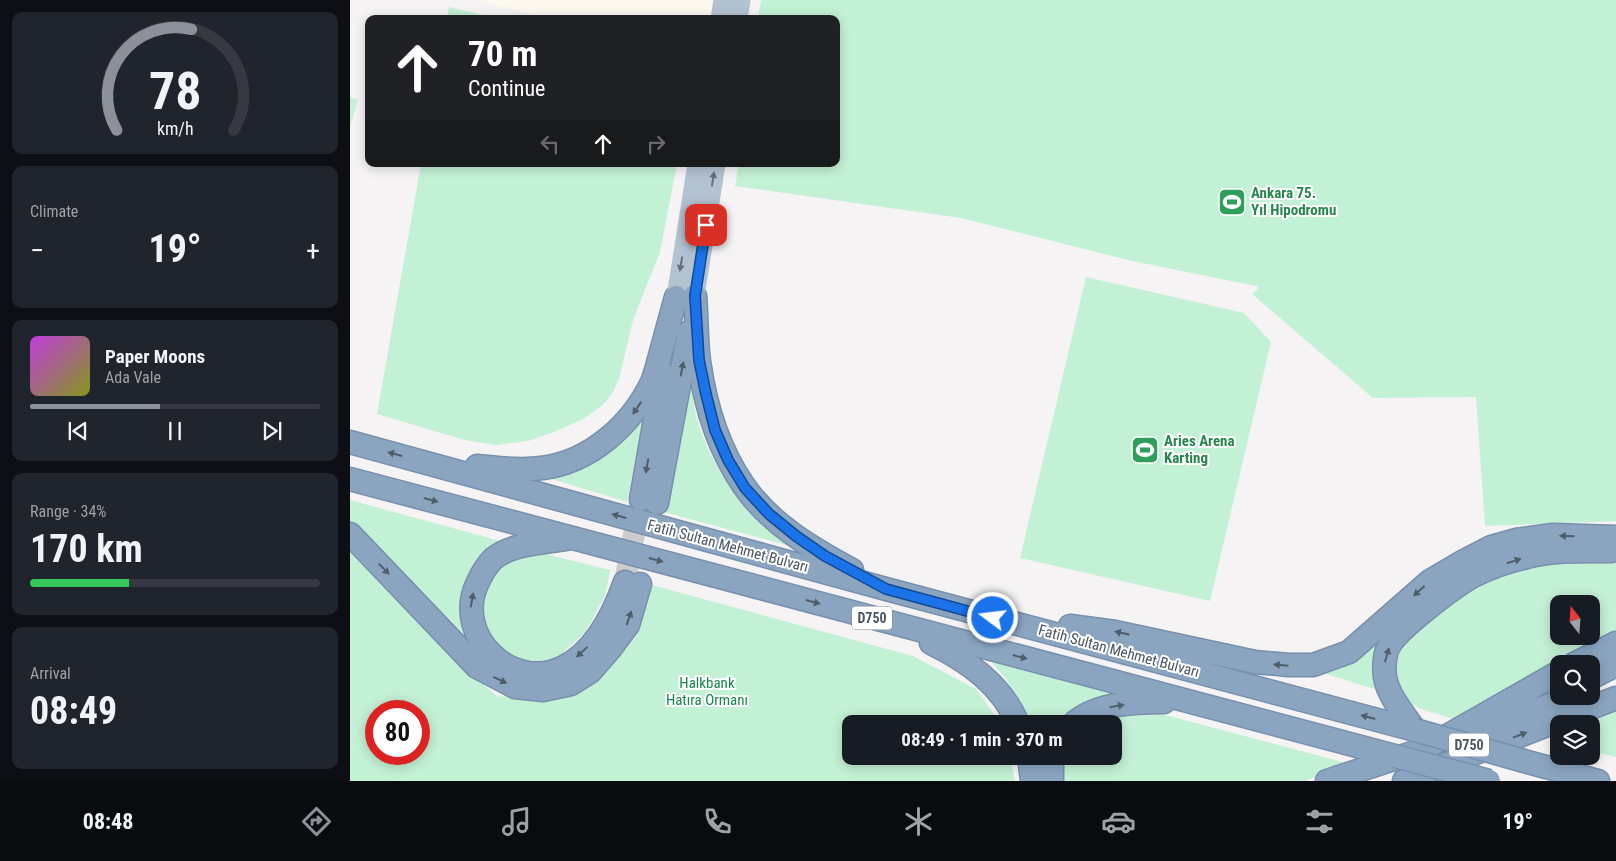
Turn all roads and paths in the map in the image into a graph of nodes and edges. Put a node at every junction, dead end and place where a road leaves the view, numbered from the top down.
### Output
1 (723, 0) edge
2 (741, 0) edge
3 (721, 15) edge
4 (739, 15) edge
5 (696, 167) edge
6 (716, 167) edge
7 (690, 204) junction
8 (709, 207) junction
9 (686, 297) junction
10 (350, 442) edge
11 (424, 462) junction
12 (350, 478) edge
13 (649, 501) tunnel mouth
14 (350, 534) edge
15 (1616, 537) edge
16 (574, 538) junction
17 (1616, 551) edge
18 (886, 589) junction
19 (993, 618) junction
20 (890, 623) junction
21 (1616, 644) edge
22 (1593, 655) edge
23 (1616, 665) edge
24 (1600, 673) edge
25 (1550, 676) edge
26 (1616, 681) edge
27 (1600, 687) edge
28 (1616, 698) edge
29 (1188, 701) junction
30 (1550, 701) edge
31 (1552, 705) edge
32 (1013, 715) edge
33 (1086, 715) edge
34 (1524, 716) junction
35 (1420, 740) junction
36 (1030, 765) edge
37 (1052, 765) edge
38 (1032, 781) edge
39 (1052, 781) edge
40 (1328, 781) edge
41 (1340, 781) edge
42 (1404, 781) edge
43 (1489, 781) edge
44 (1598, 781) edge

1 - 3 main road
2 - 4 main road
5 - 7 main road
8 -> 6 main road
7 - 8 main road
7 -> 9 main road
8 - 9 main road
9 -> 11 highway
9 - 13 highway
9 - 18 highway
11 -> 10 highway, Fatih Sultan Mehmet Bulvarı / D750
18 -> 11 highway, Fatih Sultan Mehmet Bulvarı / D750
12 -> 16 highway, Fatih Sultan Mehmet Bulvarı / D750
14 -> 16 highway
15 -> 19 highway
16 -> 20 highway, Fatih Sultan Mehmet Bulvarı / D750
35 -> 17 highway
18 - 19 highway, Fatih Sultan Mehmet Bulvarı / D750
35 -> 19 highway, Fatih Sultan Mehmet Bulvarı / D750
20 -> 29 highway, Fatih Sultan Mehmet Bulvarı / D750
20 - 32 highway
21 - 22 highway
23 - 24 highway
25 - 35 highway
26 - 27 highway
42 -> 28 highway
33 -> 29 highway
29 - 43 highway, Fatih Sultan Mehmet Bulvarı / D750, bridge
30 - 34 highway
31 - 34 highway
34 - 35 highway
35 - 40 highway
35 - 41 highway
35 - 44 highway, Fatih Sultan Mehmet Bulvarı / D750, bridge
36 - 38 highway
37 - 39 highway

